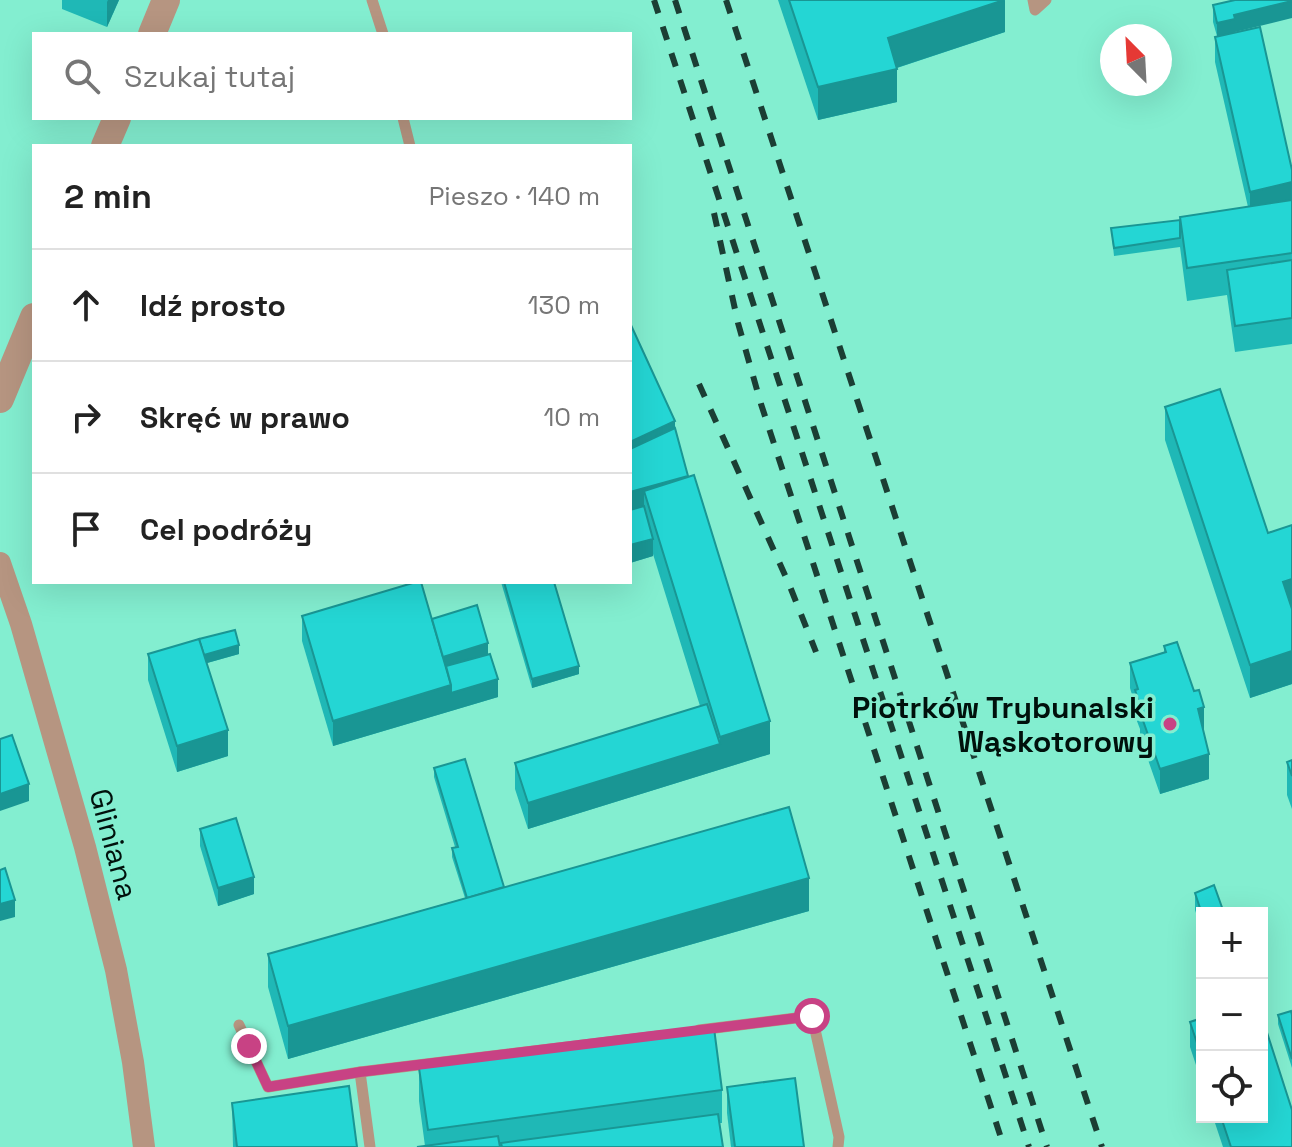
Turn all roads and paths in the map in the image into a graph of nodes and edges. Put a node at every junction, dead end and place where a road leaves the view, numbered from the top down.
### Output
1 (166, 0) edge
2 (372, 0) edge
3 (1033, 0) edge
4 (1046, 0) edge
5 (153, 32) edge
6 (382, 32) edge
7 (116, 120) edge
8 (404, 120) edge
9 (106, 144) edge
10 (410, 144) edge
11 (32, 322) edge
12 (0, 399) edge
13 (0, 563) edge
14 (239, 1025) dead end
15 (687, 1032) edge
16 (672, 1034) edge
17 (360, 1072) junction
18 (144, 1147) edge
19 (370, 1147) edge
20 (838, 1147) edge

1 - 5 street
2 - 6 lane
3 - 4 lane
7 - 9 street
8 - 10 lane
11 - 12 street
13 - 18 street, Gliniana
14 - 17 lane
15 - 20 lane
16 - 17 lane
17 - 19 lane

